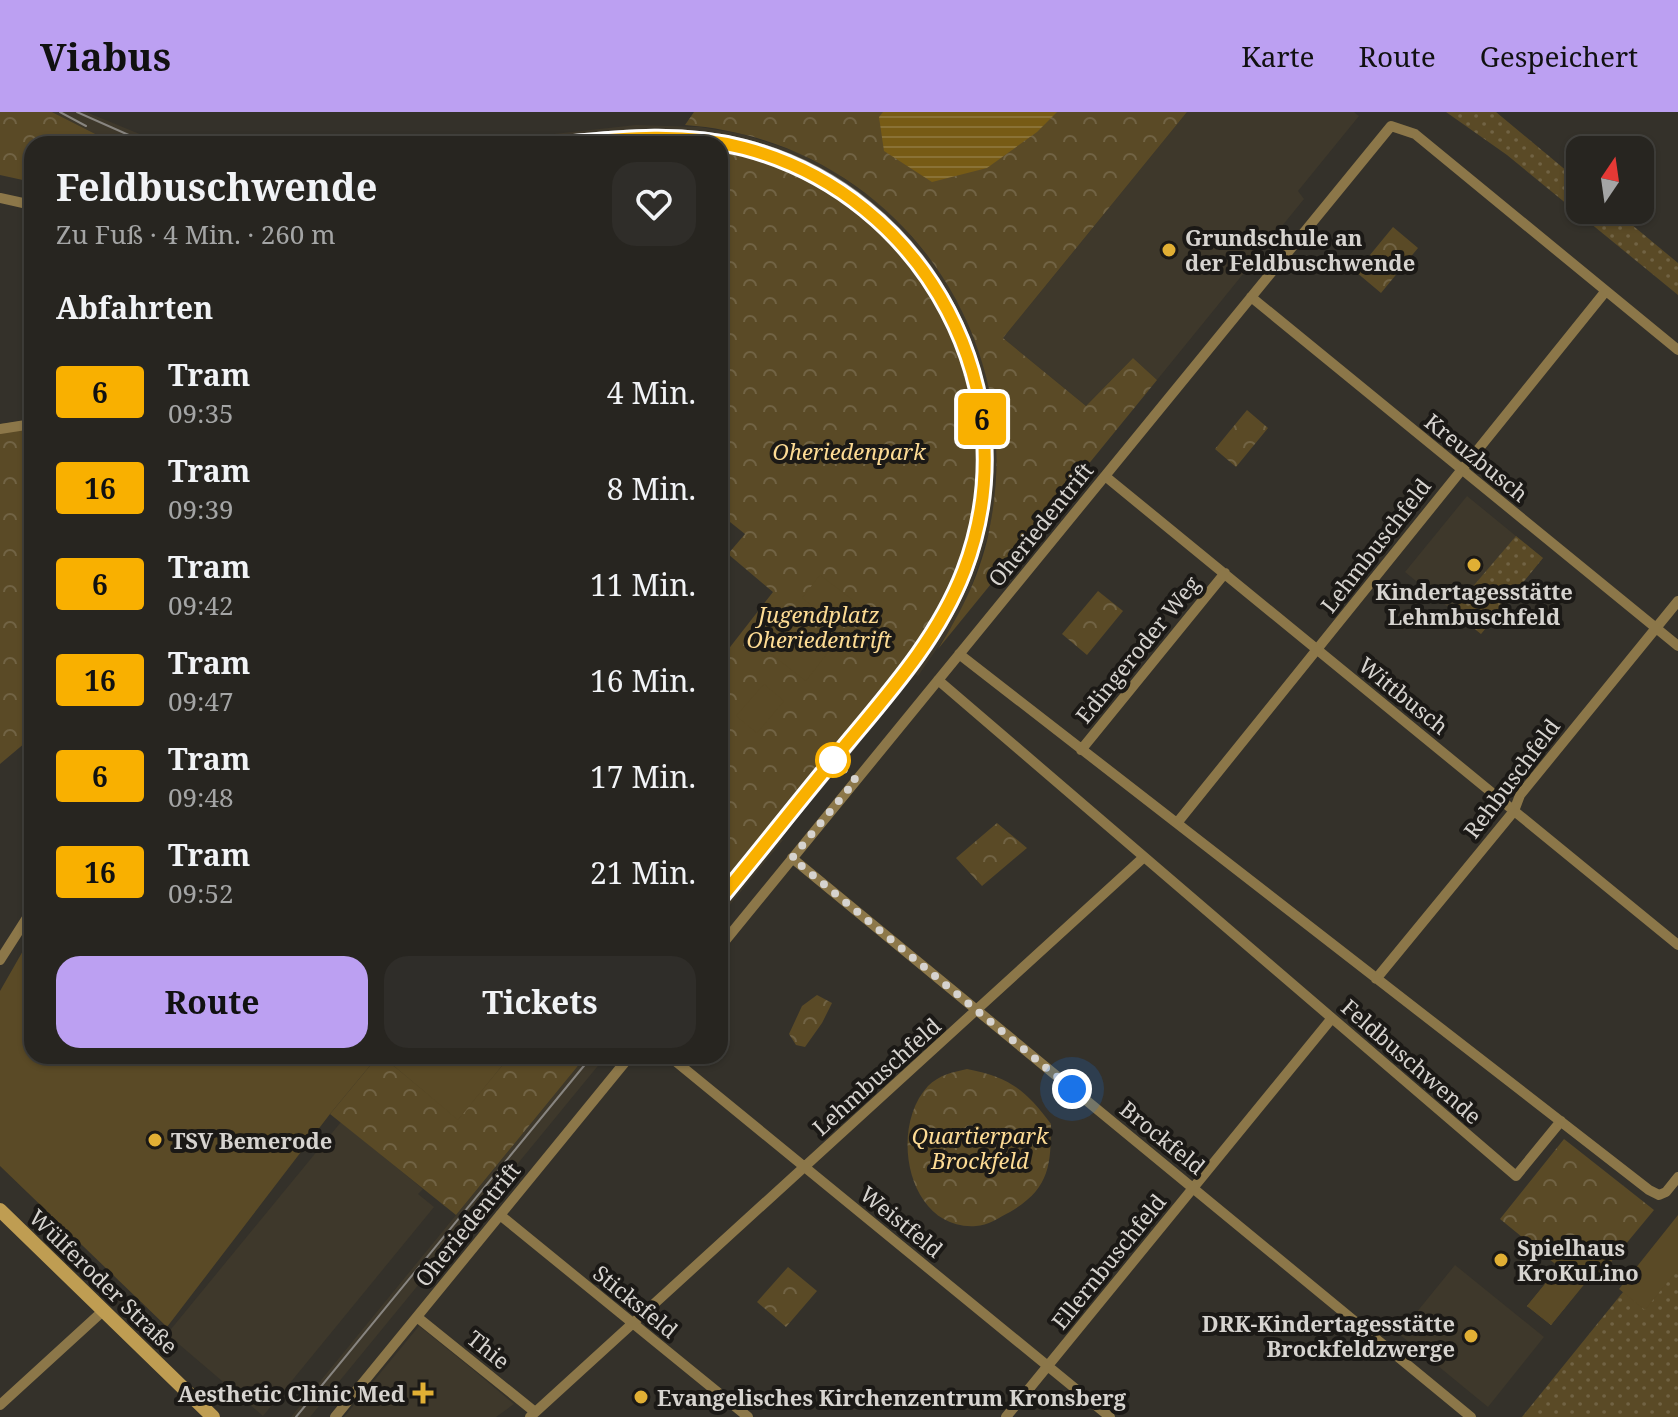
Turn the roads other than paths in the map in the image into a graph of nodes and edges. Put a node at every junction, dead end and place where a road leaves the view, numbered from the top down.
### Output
1 (0, 198) edge
2 (24, 203) edge
3 (1605, 292) junction
4 (1251, 297) junction
5 (1678, 350) edge
6 (24, 425) edge
7 (0, 429) edge
8 (1460, 469) junction
9 (1105, 476) junction
10 (1225, 573) junction
11 (1678, 601) edge
12 (1656, 628) junction
13 (1678, 646) edge
14 (1318, 650) junction
15 (959, 654) junction
16 (938, 680) junction
17 (1081, 750) junction
18 (1514, 811) junction
19 (1177, 823) junction
20 (1144, 857) junction
21 (792, 858) junction
22 (24, 922) edge
23 (728, 937) edge
24 (1678, 945) edge
25 (0, 960) edge
26 (1376, 979) junction
27 (977, 1010) junction
28 (1332, 1018) junction
29 (623, 1064) edge
30 (679, 1064) edge
31 (1561, 1121) junction
32 (805, 1168) junction
33 (1678, 1177) edge
34 (1193, 1188) junction
35 (0, 1210) edge
36 (500, 1215) junction
37 (104, 1310) junction
38 (417, 1317) junction
39 (634, 1324) junction
40 (1048, 1366) junction
41 (0, 1405) edge
42 (533, 1414) edge
43 (744, 1416) edge
44 (213, 1417) edge
45 (335, 1417) edge
46 (1006, 1417) edge
47 (1110, 1417) edge
48 (1471, 1417) edge

1 - 2 street
3 - 4 street, Oheriedentrift
3 - 5 street
3 - 8 street, Lehmbuschfeld
4 - 8 street, Kreuzbusch
4 - 9 street, Oheriedentrift
6 - 7 street
8 - 12 street, Kreuzbusch
8 - 14 street, Lehmbuschfeld
9 - 10 street, Wittbusch
9 - 15 street, Oheriedentrift
10 - 14 street, Wittbusch
10 - 17 street, Edingeroder Weg
11 - 12 street, Rehbuschfeld
12 - 13 street, Kreuzbusch
12 - 18 street, Rehbuschfeld
14 - 18 street, Wittbusch
14 - 19 street, Lehmbuschfeld
15 - 16 street, Oheriedentrift
15 - 17 street, Feldbuschwende
16 - 20 street, Feldbuschwende
16 - 21 street, Oheriedentrift
17 - 19 street, Feldbuschwende
18 - 24 street, Wittbusch
18 - 26 street, Rehbuschfeld
19 - 26 street, Feldbuschwende
20 - 27 street, Lehmbuschfeld
20 - 28 street, Feldbuschwende
21 - 23 street, Oheriedentrift
21 - 27 street, Brockfeld
22 - 25 street
26 - 31 street, Feldbuschwende
27 - 32 street, Lehmbuschfeld
27 - 34 street, Brockfeld
28 - 31 street, Feldbuschwende
28 - 34 street, Ellernbuschfeld
29 - 36 street, Oheriedentrift
30 - 32 street, Weistfeld
31 - 33 street, Feldbuschwende
32 - 39 street, Lehmbuschfeld
32 - 40 street, Weistfeld
34 - 40 street, Ellernbuschfeld
34 - 48 street, Brockfeld
35 - 37 main road, Wülferoder Straße
36 - 38 street, Oheriedentrift
36 - 39 street, Sticksfeld
37 - 41 street
37 - 44 main road, Wülferoder Straße
38 - 42 street, Thie
38 - 45 street, Oheriedentrift
39 - 42 street, Thie
39 - 43 street, Sticksfeld
40 - 46 street, Ellernbuschfeld
40 - 47 street, Weistfeld

